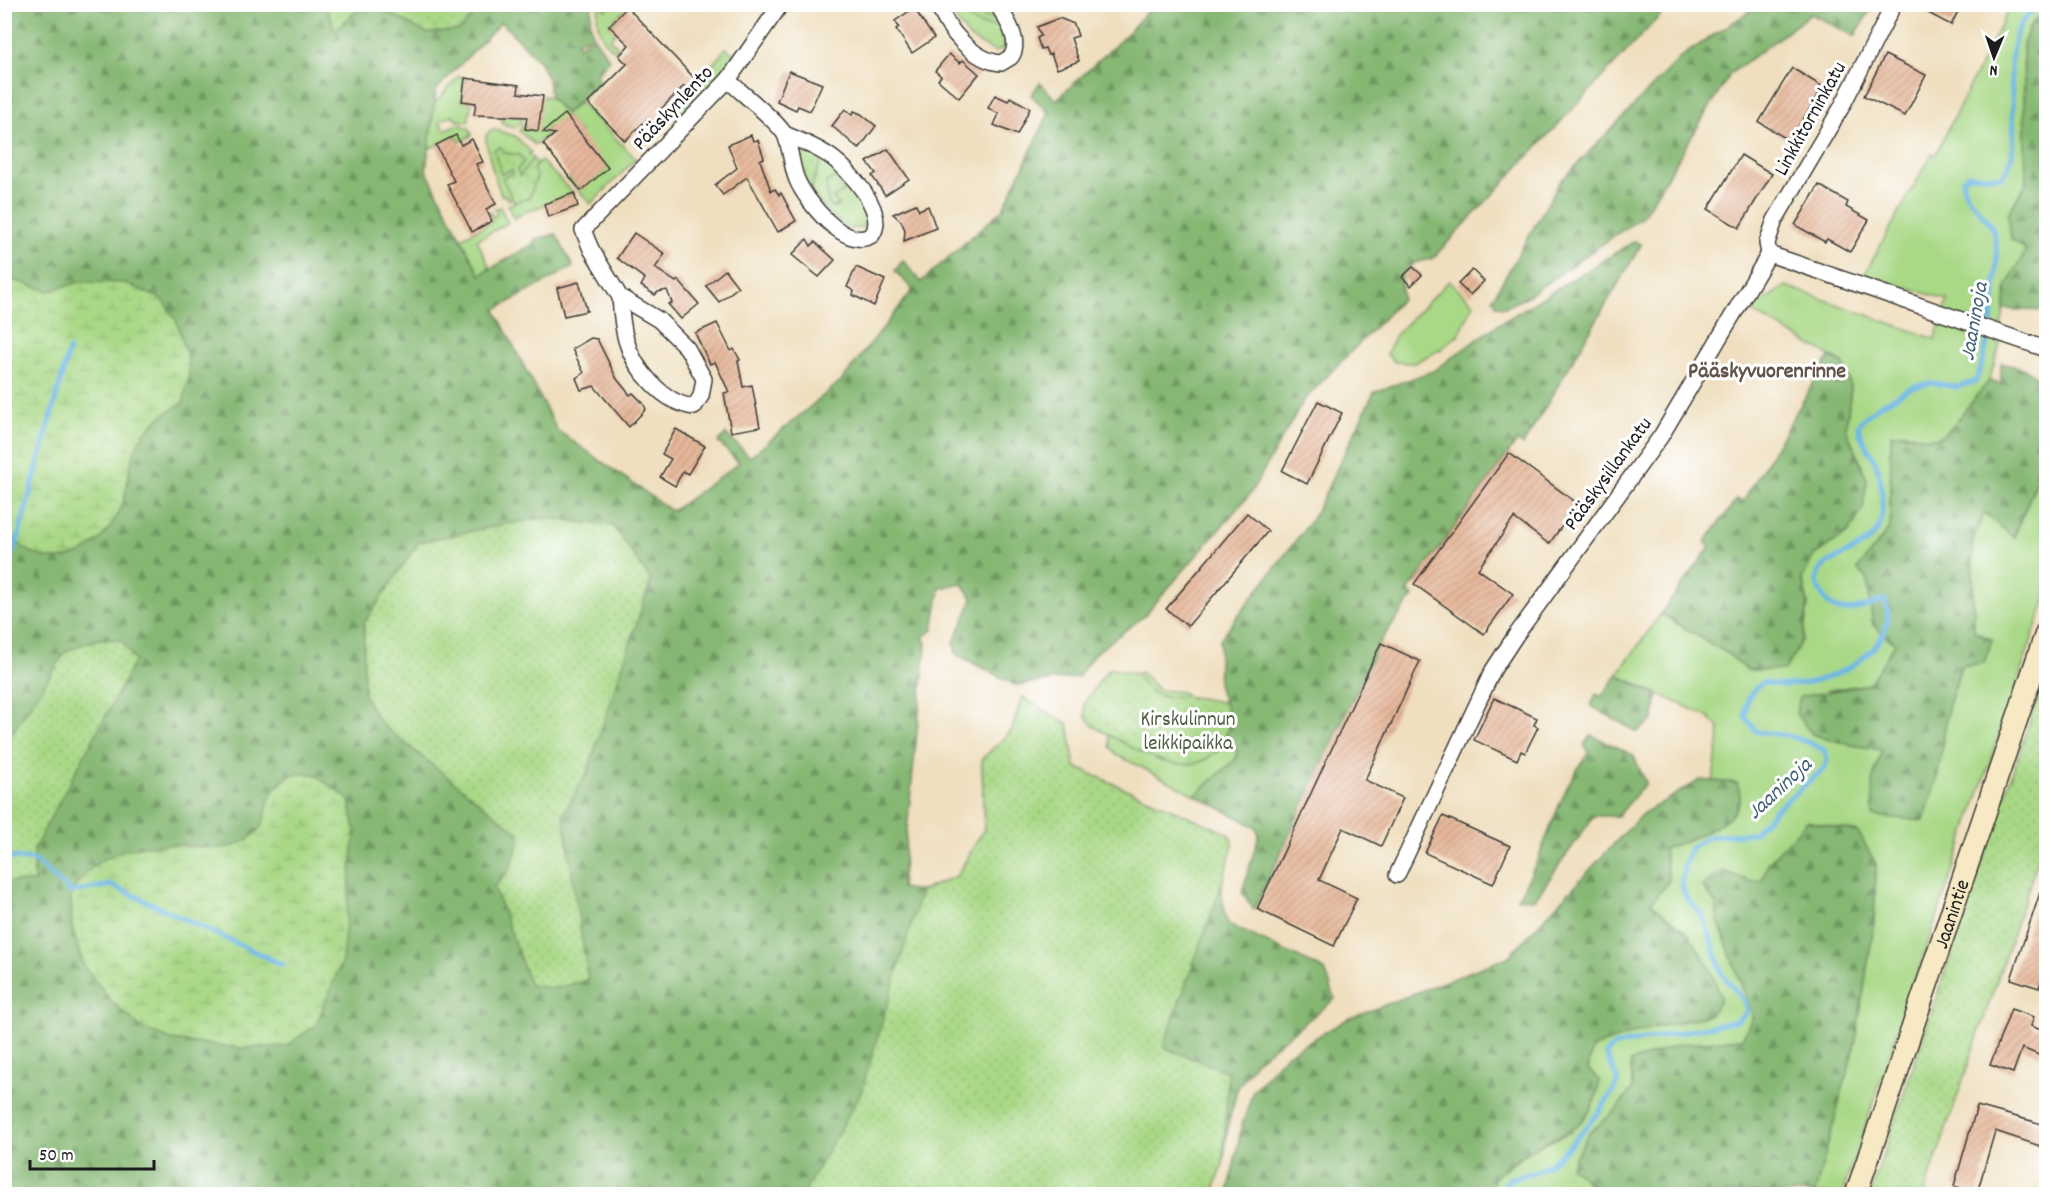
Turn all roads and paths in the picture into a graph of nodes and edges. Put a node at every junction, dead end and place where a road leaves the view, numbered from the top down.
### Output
1 (781, 4) edge
2 (938, 4) edge
3 (997, 4) edge
4 (1894, 4) edge
5 (728, 80) junction
6 (785, 134) junction
7 (1769, 254) junction
8 (620, 297) junction
9 (2040, 348) edge
10 (2046, 633) edge
11 (1396, 875) dead end
12 (1856, 1194) edge

1 - 5 street, Pääskynlento
2 - 3 street
4 - 7 street, Linkkitorninkatu
5 - 6 street
5 - 8 street, Pääskynlento
6 - 6 street
7 - 9 street
7 - 11 street, Pääskysillankatu
8 - 8 street
10 - 12 main road, Jaanintie

